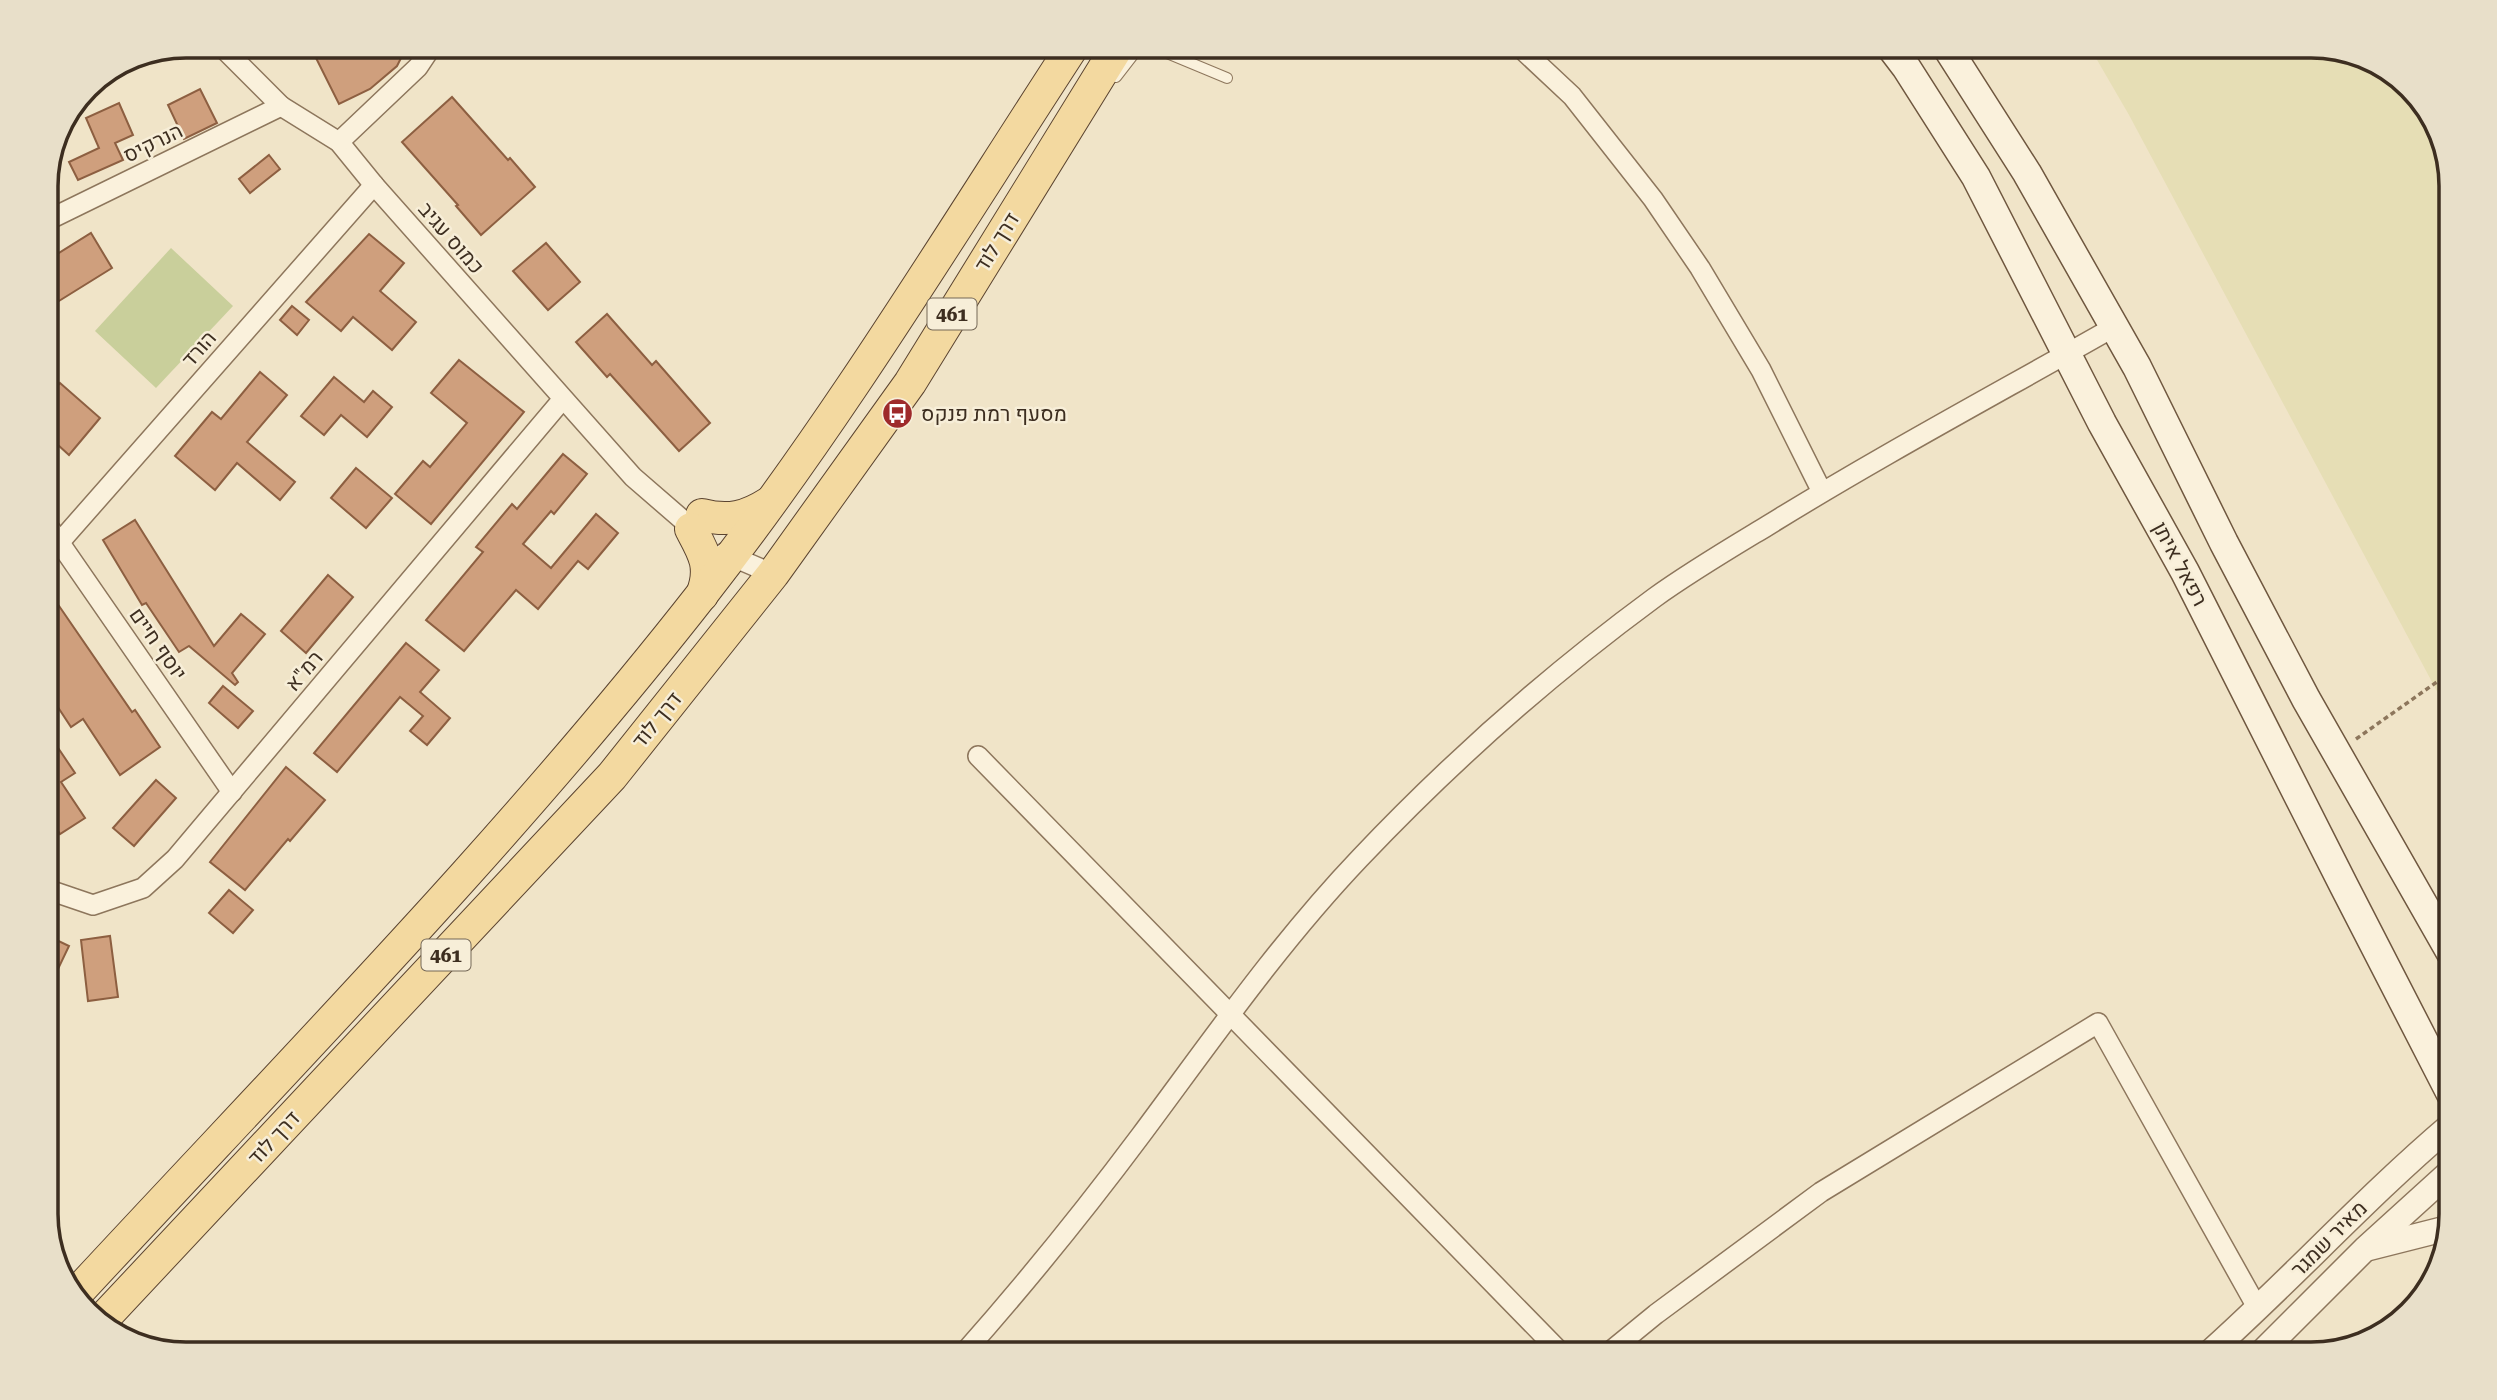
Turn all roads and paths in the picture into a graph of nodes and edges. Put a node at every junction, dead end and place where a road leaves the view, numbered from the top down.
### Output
1 (232, 58) edge
2 (424, 58) edge
3 (1065, 58) edge
4 (1111, 58) edge
5 (1131, 58) edge
6 (1179, 58) edge
7 (1531, 58) edge
8 (1899, 58) edge
9 (1955, 58) edge
10 (1227, 78) dead end
11 (1111, 83) dead end
12 (1097, 102) dead end
13 (281, 106) junction
14 (1060, 139) junction
15 (339, 142) junction
16 (374, 185) junction
17 (58, 215) edge
18 (2114, 327) junction
19 (2066, 354) junction
20 (562, 400) junction
21 (1822, 492) junction
22 (770, 502) junction
23 (697, 522) junction
24 (59, 543) joint
25 (736, 550) junction
26 (773, 574) junction
27 (702, 594) junction
28 (2439, 681) edge
29 (2337, 753) junction
30 (978, 756) dead end
31 (232, 792) junction
32 (58, 893) edge
33 (2439, 932) edge
34 (1230, 1013) junction
35 (2439, 1071) edge
36 (2439, 1135) edge
37 (2439, 1182) edge
38 (2438, 1231) edge
39 (2365, 1249) junction
40 (81, 1288) edge
41 (2258, 1309) junction
42 (107, 1315) edge
43 (974, 1342) edge
44 (1550, 1342) edge
45 (1622, 1342) edge
46 (2221, 1342) edge
47 (2272, 1342) edge

1 - 13 street, כמוס עגיב
2 - 15 street
3 - 22 main road, דרך לוד / 461
4 - 14 main road, דרך לוד / 461
5 - 11 lane
6 - 10 lane
7 - 21 street
8 - 19 main road, רפאל איתן
9 - 18 main road
12 - 14 lane
13 - 15 street, כמוס עגיב
13 - 17 street, הנרקיס
14 - 26 main road, דרך לוד / 461
15 - 16 street, כמוס עגיב
16 - 20 street, כמוס עגיב
16 - 24 street, הורד
18 - 19 street
18 - 29 main road
19 - 21 street
19 - 35 main road, רפאל איתן
20 - 23 street, כמוס עגיב
20 - 31 street, רמ"א
21 - 34 street
22 - 23 main road
22 - 25 main road, דרך לוד / 461
23 - 25 street, כמוס עגיב
23 - 27 main road
24 - 31 street, יוסף חיים
25 - 26 street, כמוס עגיב
25 - 27 main road, דרך לוד / 461
26 - 42 main road, דרך לוד / 461
27 - 40 main road, דרך לוד / 461
28 - 29 path
29 - 33 main road
30 - 34 street
31 - 32 street, רמ"א
34 - 43 street
34 - 44 street
36 - 41 street, מאיר שמגר
37 - 39 street, מאיר שמגר
38 - 39 street
39 - 47 street, מאיר שמגר
41 - 45 street
41 - 46 street, מאיר שמגר

